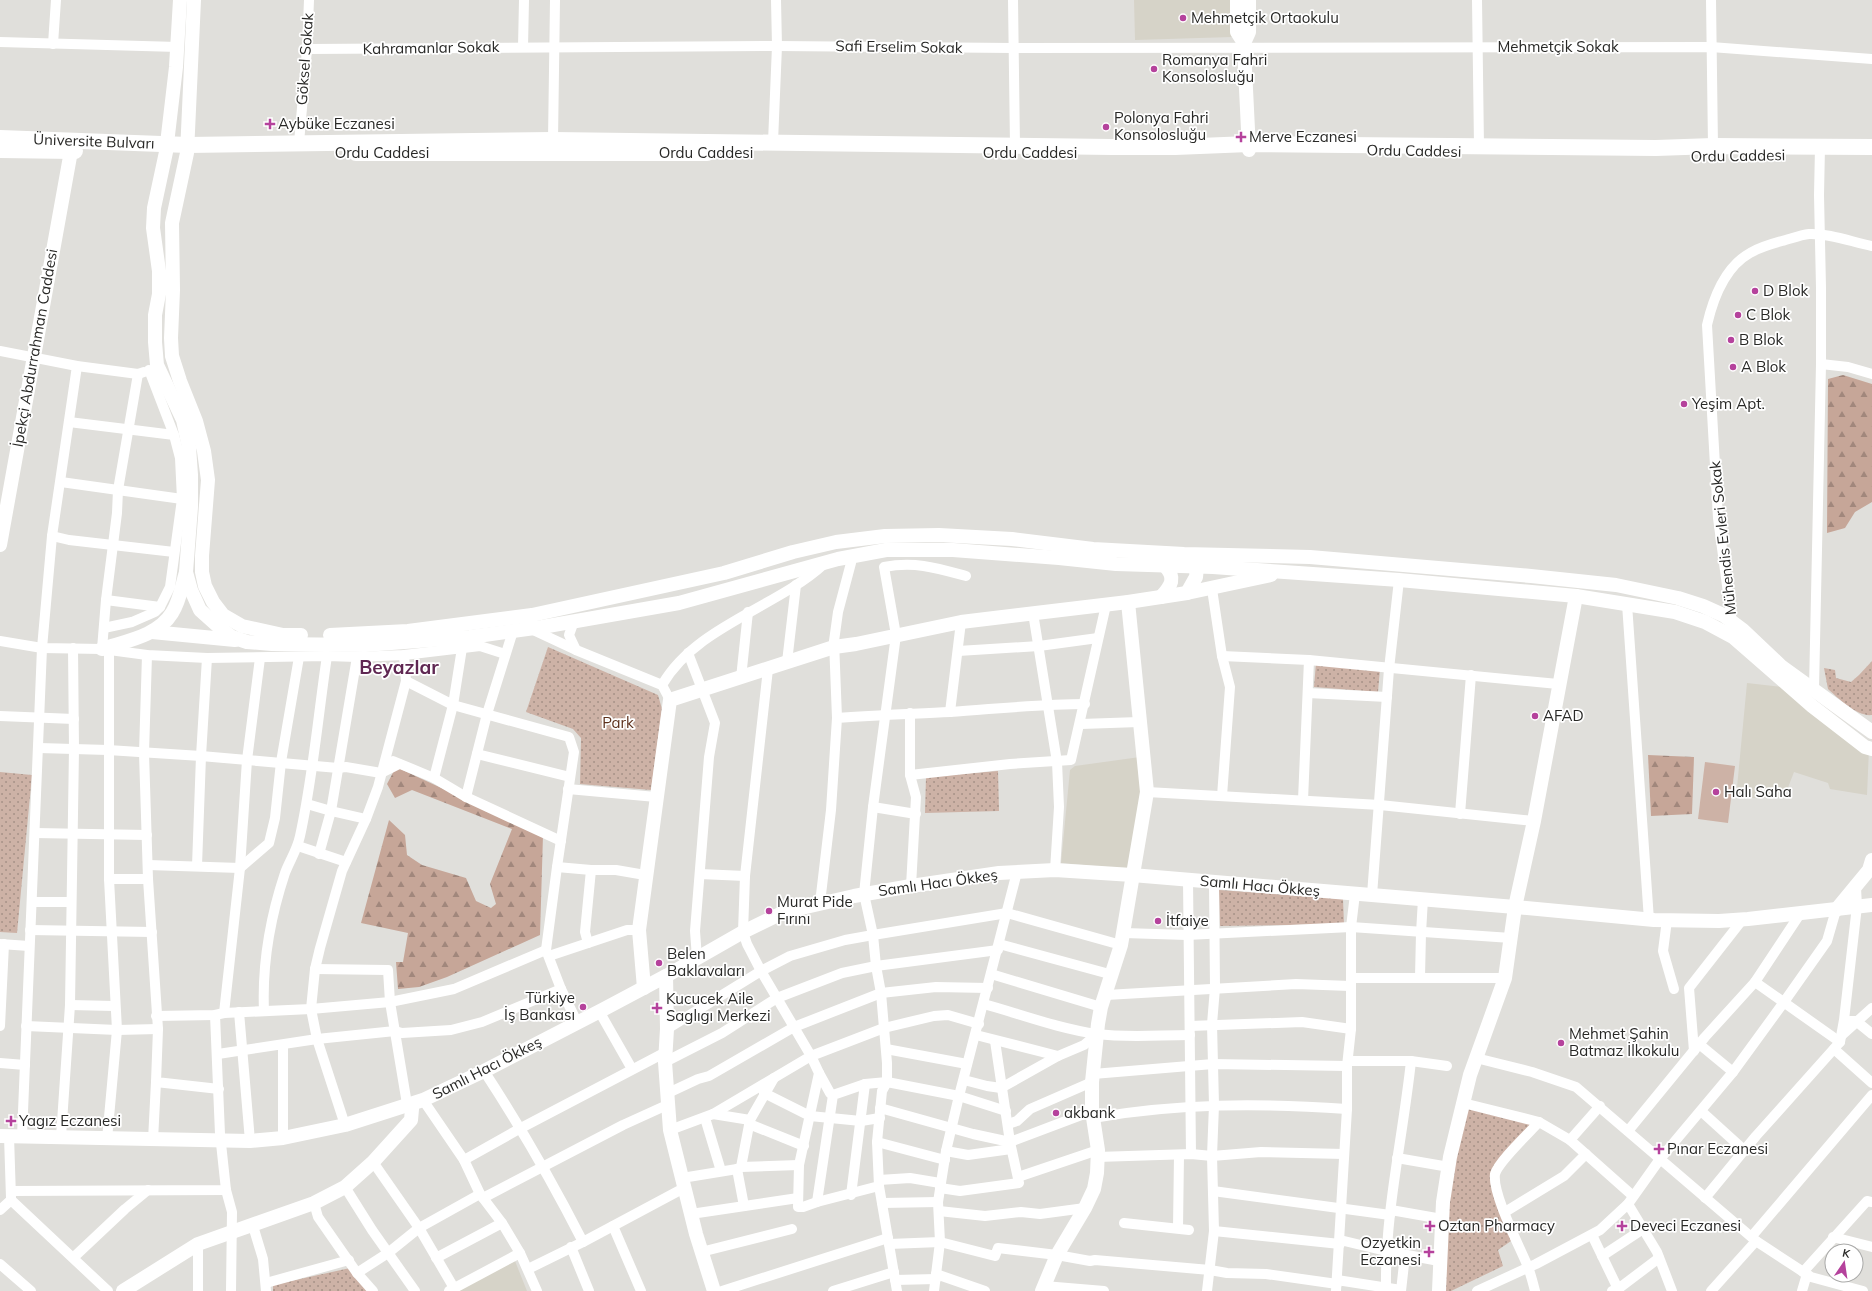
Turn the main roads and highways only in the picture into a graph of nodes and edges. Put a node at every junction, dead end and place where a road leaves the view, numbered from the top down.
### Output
1 (0, 138) edge
2 (1249, 147) junction
3 (1872, 147) edge
4 (167, 148) junction
5 (188, 149) junction
6 (0, 150) edge
7 (1821, 151) junction
8 (1872, 154) edge

1 - 4 main road, Üniversite Bulvarı
2 - 5 main road, Ordu Caddesi
2 - 5 main road, Ordu Caddesi
2 - 7 main road, Ordu Caddesi
2 - 7 main road, Ordu Caddesi
3 - 7 main road, Ordu Caddesi
4 - 5 main road, Üniversite Bulvarı
4 - 6 main road, Üniversite Bulvarı
7 - 8 main road, Ordu Caddesi

